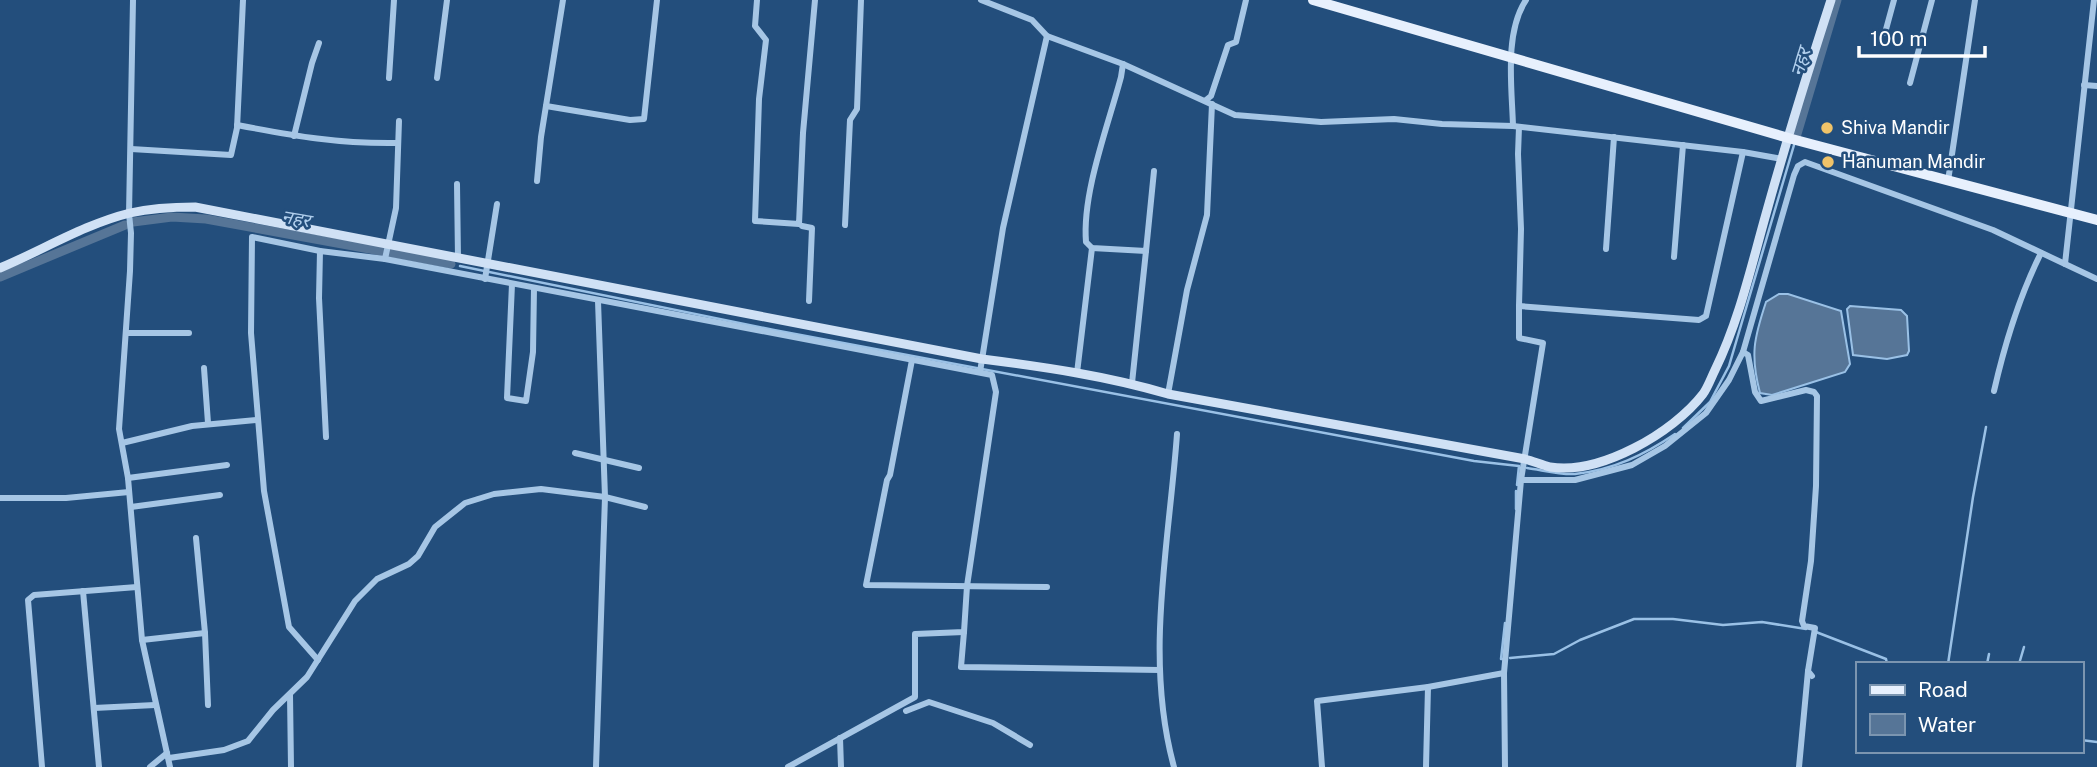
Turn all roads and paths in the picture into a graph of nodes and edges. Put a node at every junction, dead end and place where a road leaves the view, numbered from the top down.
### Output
1 (133, 0) edge
2 (243, 0) edge
3 (394, 0) edge
4 (447, 0) edge
5 (563, 0) edge
6 (657, 0) edge
7 (757, 0) edge
8 (815, 0) edge
9 (861, 0) edge
10 (981, 0) edge
11 (1246, 0) edge
12 (1313, 0) edge
13 (1526, 0) edge
14 (1831, 0) edge
15 (1894, 0) edge
16 (1932, 0) edge
17 (1975, 0) edge
18 (2094, 0) edge
19 (1325, 2) edge
20 (1885, 33) dead end
21 (1047, 36) junction
22 (319, 43) dead end
23 (1511, 56) junction
24 (1123, 64) junction
25 (388, 78) dead end
26 (437, 78) dead end
27 (1910, 83) dead end
28 (2084, 85) junction
29 (2097, 86) edge
30 (1209, 102) junction
31 (546, 106) junction
32 (398, 121) dead end
33 (237, 125) junction
34 (1516, 126) junction
35 (294, 136) junction
36 (1614, 137) junction
37 (1787, 138) junction
38 (398, 142) junction
39 (1683, 145) junction
40 (131, 149) junction
41 (1743, 152) junction
42 (1782, 159) junction
43 (1154, 171) dead end
44 (537, 181) dead end
45 (1948, 181) junction
46 (457, 184) dead end
47 (497, 204) dead end
48 (2069, 212) junction
49 (129, 214) junction
50 (2097, 220) edge
51 (845, 225) dead end
52 (802, 226) dead end
53 (390, 244) junction
54 (1092, 248) junction
55 (1606, 249) dead end
56 (320, 251) junction
57 (1146, 251) junction
58 (2041, 253) junction
59 (1674, 257) dead end
60 (458, 258) junction
61 (385, 260) junction
62 (487, 263) junction
63 (2065, 264) junction
64 (0, 268) edge
65 (485, 279) junction
66 (2097, 279) edge
67 (512, 284) junction
68 (534, 288) junction
69 (598, 301) junction
70 (809, 301) dead end
71 (1519, 306) junction
72 (127, 332) junction
73 (189, 332) dead end
74 (1743, 352) junction
75 (912, 360) junction
76 (982, 361) junction
77 (204, 368) dead end
78 (980, 372) junction
79 (1077, 373) junction
80 (1132, 383) junction
81 (1994, 391) dead end
82 (1168, 394) junction
83 (257, 420) junction
84 (208, 423) junction
85 (1177, 434) dead end
86 (326, 437) dead end
87 (122, 443) junction
88 (575, 453) dead end
89 (1525, 459) junction
90 (604, 460) junction
91 (228, 465) dead end
92 (639, 468) dead end
93 (128, 478) junction
94 (1521, 480) junction
95 (129, 492) junction
96 (220, 495) dead end
97 (605, 497) junction
98 (0, 498) edge
99 (645, 507) dead end
100 (131, 508) junction
101 (196, 538) dead end
102 (967, 586) junction
103 (137, 587) junction
104 (1047, 587) dead end
105 (83, 591) junction
106 (964, 632) junction
107 (205, 633) junction
108 (142, 640) junction
109 (318, 660) junction
110 (1160, 670) junction
111 (1504, 673) junction
112 (1428, 687) junction
113 (290, 695) junction
114 (155, 705) junction
115 (208, 705) dead end
116 (94, 708) junction
117 (906, 711) dead end
118 (840, 738) junction
119 (1030, 745) dead end
120 (168, 756) junction
121 (42, 767) edge
122 (99, 767) edge
123 (150, 767) edge
124 (170, 767) edge
125 (291, 767) edge
126 (596, 767) edge
127 (788, 767) edge
128 (841, 767) edge
129 (1174, 767) edge
130 (1322, 767) edge
131 (1426, 767) edge
132 (1505, 767) edge
133 (1799, 767) edge

1 - 40 street
2 - 33 street
3 - 25 street
4 - 26 street
5 - 31 street
6 - 31 street
7 - 8 street
9 - 51 street
10 - 21 street
11 - 30 street
12 - 19 main road
13 - 23 street
14 - 37 street
15 - 20 street
16 - 27 street
17 - 45 street
18 - 28 street
19 - 23 main road
21 - 24 street
21 - 76 street
22 - 35 street
23 - 34 street
23 - 37 main road
24 - 30 street
24 - 54 street
28 - 29 street
28 - 48 street
30 - 34 street
30 - 82 street
31 - 44 street
32 - 38 street
33 - 35 street
33 - 40 street
34 - 36 street
34 - 71 street
35 - 38 street
36 - 39 street
36 - 55 street
37 - 42 street
37 - 45 main road
38 - 53 street
39 - 41 street
39 - 59 street
40 - 49 street
41 - 42 street
41 - 71 street
42 - 89 street
43 - 57 street
45 - 48 main road
46 - 60 street
47 - 62 street
48 - 50 main road
48 - 63 street
49 - 53 street
49 - 64 street
49 - 72 street
52 - 70 street
53 - 60 street
53 - 61 street
54 - 57 street
54 - 79 street
56 - 61 street
56 - 83 street
56 - 86 street
57 - 80 street
58 - 63 street
58 - 74 street
58 - 81 street
60 - 62 street
61 - 65 street
62 - 65 street
62 - 76 street
63 - 66 street
65 - 67 street
67 - 68 street
67 - 68 street
68 - 69 street
69 - 75 street
69 - 90 street
71 - 89 street
72 - 73 street
72 - 87 street
74 - 94 street
74 - 133 street
75 - 78 street
75 - 102 street
76 - 78 street
76 - 79 street
77 - 84 street
78 - 102 street
79 - 80 street
80 - 82 street
82 - 89 street
83 - 84 street
83 - 109 street
84 - 87 street
85 - 110 street
87 - 93 street
88 - 90 street
89 - 94 street
90 - 92 street
90 - 97 street
91 - 93 street
93 - 95 street
94 - 111 street
95 - 98 street
95 - 100 street
96 - 100 street
97 - 99 street
97 - 109 street
97 - 126 street
100 - 103 street
101 - 107 street
102 - 104 street
102 - 106 street
103 - 105 street
103 - 108 street
105 - 116 street
105 - 121 street
106 - 110 street
106 - 118 street
107 - 108 street
107 - 115 street
108 - 114 street
109 - 113 street
110 - 129 street
111 - 112 street
111 - 132 street
112 - 130 street
112 - 131 street
113 - 120 street
113 - 125 street
114 - 116 street
114 - 120 street
116 - 122 street
117 - 119 street
118 - 127 street
118 - 128 street
120 - 123 street
120 - 124 street

